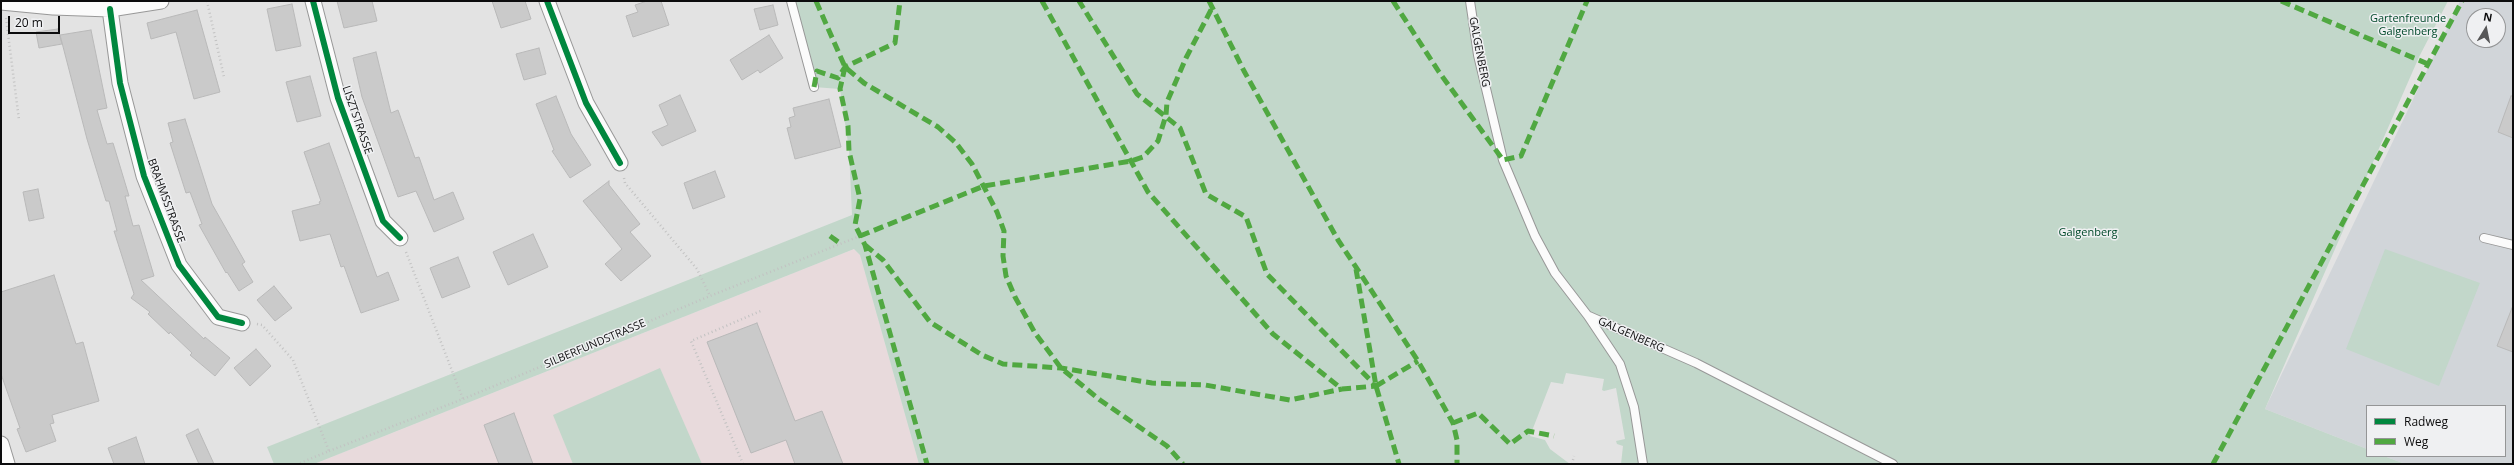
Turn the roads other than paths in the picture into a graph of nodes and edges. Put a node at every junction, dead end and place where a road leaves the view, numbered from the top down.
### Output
1 (162, 1) edge
2 (312, 1) edge
3 (548, 1) edge
4 (791, 1) edge
5 (1470, 1) edge
6 (2, 2) edge
7 (110, 9) junction
8 (814, 87) dead end
9 (620, 163) road end
10 (400, 238) road end
11 (2484, 238) dead end
12 (2513, 245) edge
13 (1588, 316) junction
14 (242, 323) road end
15 (1, 444) edge
16 (7, 464) edge
17 (1642, 464) edge
18 (1893, 464) edge

1 - 7 street
2 - 10 street, LISZTSTRASSE
3 - 9 street
4 - 8 lane
5 - 13 lane, GALGENBERG
6 - 7 street
7 - 14 street, BRAHMSSTRASSE
11 - 12 lane
13 - 17 lane
13 - 18 lane, GALGENBERG
15 - 16 street

